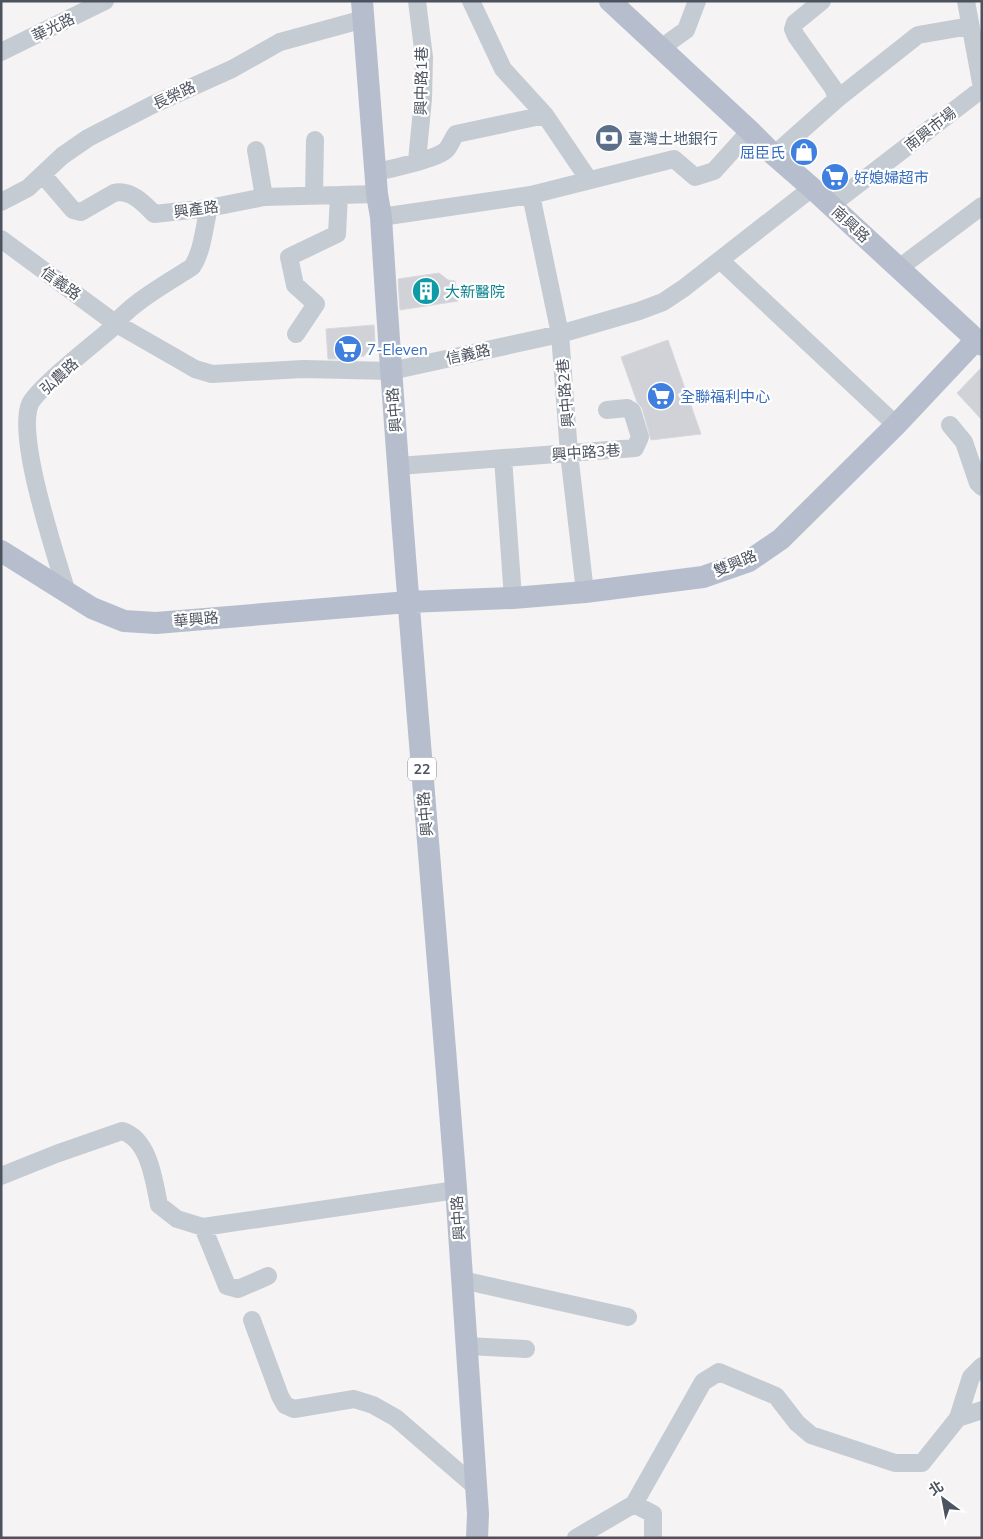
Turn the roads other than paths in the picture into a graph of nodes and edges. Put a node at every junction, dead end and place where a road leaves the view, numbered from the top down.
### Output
1 (105, 1) edge
2 (417, 1) edge
3 (471, 1) edge
4 (610, 1) edge
5 (697, 1) edge
6 (822, 1) edge
7 (363, 10) edge
8 (971, 10) edge
9 (661, 48) junction
10 (1, 52) edge
11 (980, 68) edge
12 (982, 89) edge
13 (837, 99) junction
14 (545, 116) junction
15 (750, 131) junction
16 (315, 140) dead end
17 (256, 150) dead end
18 (774, 155) junction
19 (417, 161) junction
20 (376, 172) junction
21 (43, 175) junction
22 (589, 180) junction
23 (812, 188) junction
24 (377, 194) junction
25 (314, 195) junction
26 (339, 195) junction
27 (531, 195) junction
28 (264, 196) junction
29 (1, 202) edge
30 (831, 205) junction
31 (982, 206) edge
32 (209, 208) junction
33 (381, 217) junction
34 (1, 239) edge
35 (720, 260) junction
36 (899, 268) junction
37 (115, 323) junction
38 (296, 334) dead end
39 (560, 334) junction
40 (980, 339) edge
41 (390, 371) junction
42 (607, 410) dead end
43 (896, 425) junction
44 (950, 425) dead end
45 (569, 453) junction
46 (503, 458) junction
47 (399, 466) junction
48 (982, 487) edge
49 (1, 551) edge
50 (585, 592) junction
51 (67, 593) junction
52 (513, 598) junction
53 (408, 602) junction
54 (1, 1176) edge
55 (456, 1190) junction
56 (203, 1227) junction
57 (268, 1276) dead end
58 (462, 1280) junction
59 (628, 1317) dead end
60 (252, 1320) dead end
61 (468, 1346) junction
62 (526, 1349) dead end
63 (982, 1366) edge
64 (982, 1410) edge
65 (958, 1418) junction
66 (476, 1488) junction
67 (634, 1504) junction
68 (477, 1538) edge
69 (576, 1538) edge
70 (652, 1538) edge

1 - 10 street, 華光路
2 - 19 street, 興中路1巷
3 - 14 street
4 - 9 main road, 南興路
5 - 9 street
6 - 13 street
7 - 20 main road, 興中路 / 22
7 - 21 street, 長榮路
8 - 11 street
8 - 13 street
9 - 15 main road, 南興路
11 - 12 street
12 - 30 street, 南興市場
13 - 18 street
14 - 19 street
14 - 22 street
15 - 18 main road, 南興路
15 - 22 street
16 - 25 street
17 - 28 street
18 - 23 main road, 南興路
19 - 20 street
20 - 24 main road, 興中路 / 22
21 - 29 street, 長榮路
21 - 32 street, 興產路
22 - 27 street
23 - 30 main road, 南興路
23 - 35 street, 信義路
24 - 26 street, 興產路
24 - 33 main road, 興中路 / 22
25 - 26 street, 興產路
25 - 28 street, 興產路
26 - 38 street
27 - 33 street
27 - 39 street, 興中路2巷
28 - 32 street, 興產路
30 - 36 main road, 南興路
31 - 36 street
32 - 37 street, 弘農路
33 - 41 main road, 興中路 / 22
34 - 37 street, 信義路
35 - 39 street, 信義路
35 - 43 street
36 - 40 main road, 南興路
37 - 41 street, 信義路
37 - 51 street, 弘農路
39 - 41 street, 信義路
39 - 45 street, 興中路2巷
40 - 43 main road, 雙興路
41 - 47 main road, 興中路 / 22
42 - 45 street, 興中路3巷
43 - 50 main road, 雙興路
44 - 48 street
45 - 46 street, 興中路3巷
45 - 50 street, 興中路2巷
46 - 47 street, 興中路3巷
46 - 52 street
47 - 53 main road, 興中路 / 22
49 - 51 main road, 華興路
50 - 52 main road, 雙興路
51 - 53 main road, 華興路
52 - 53 main road, 雙興路
53 - 55 main road, 興中路 / 22
54 - 56 street
55 - 56 street
55 - 58 main road, 興中路 / 22
56 - 57 street
58 - 59 street
58 - 61 main road, 興中路 / 22
60 - 66 street
61 - 62 street
61 - 66 main road, 興中路 / 22
63 - 65 street
64 - 65 street
65 - 67 street
66 - 68 main road, 興中路 / 22
67 - 69 street
67 - 70 street

